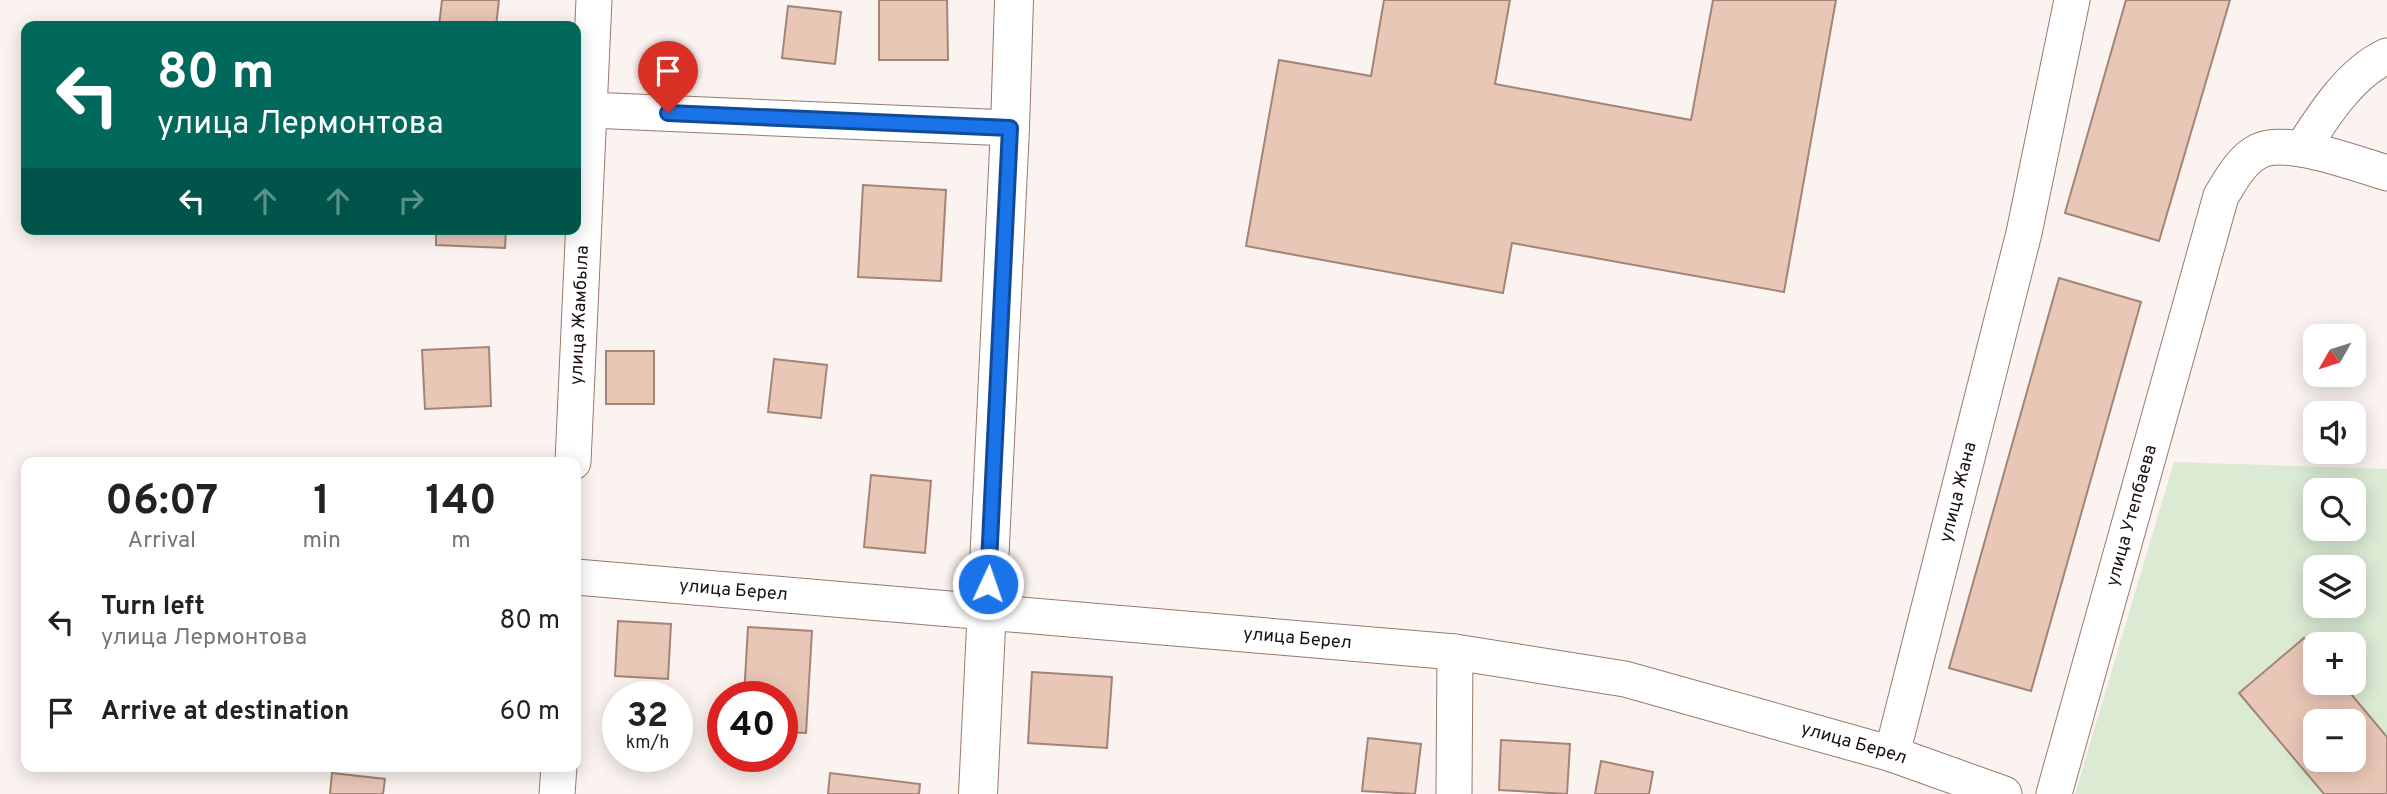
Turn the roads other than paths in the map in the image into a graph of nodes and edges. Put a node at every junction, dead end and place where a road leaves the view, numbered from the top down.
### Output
1 (594, 0) edge
2 (1014, 0) edge
3 (2072, 0) edge
4 (2387, 56) edge
5 (589, 110) junction
6 (1010, 128) junction
7 (2302, 149) junction
8 (2387, 173) edge
9 (573, 457) edge
10 (581, 577) edge
11 (986, 611) junction
12 (1455, 652) junction
13 (1892, 754) junction
14 (559, 772) edge
15 (557, 794) edge
16 (978, 794) edge
17 (1454, 794) edge
18 (2004, 794) edge
19 (2054, 794) edge

1 - 5 street, улица Жамбыла
2 - 6 street
3 - 13 street, улица Жана
4 - 7 street
5 - 6 street
5 - 9 street, улица Жамбыла
6 - 11 street
7 - 8 street, улица Утепбаева
7 - 19 street, улица Утепбаева
10 - 11 street, улица Берел
11 - 12 street, улица Берел
11 - 16 street
12 - 13 street, улица Берел
12 - 17 street
13 - 18 street, улица Берел
14 - 15 street

